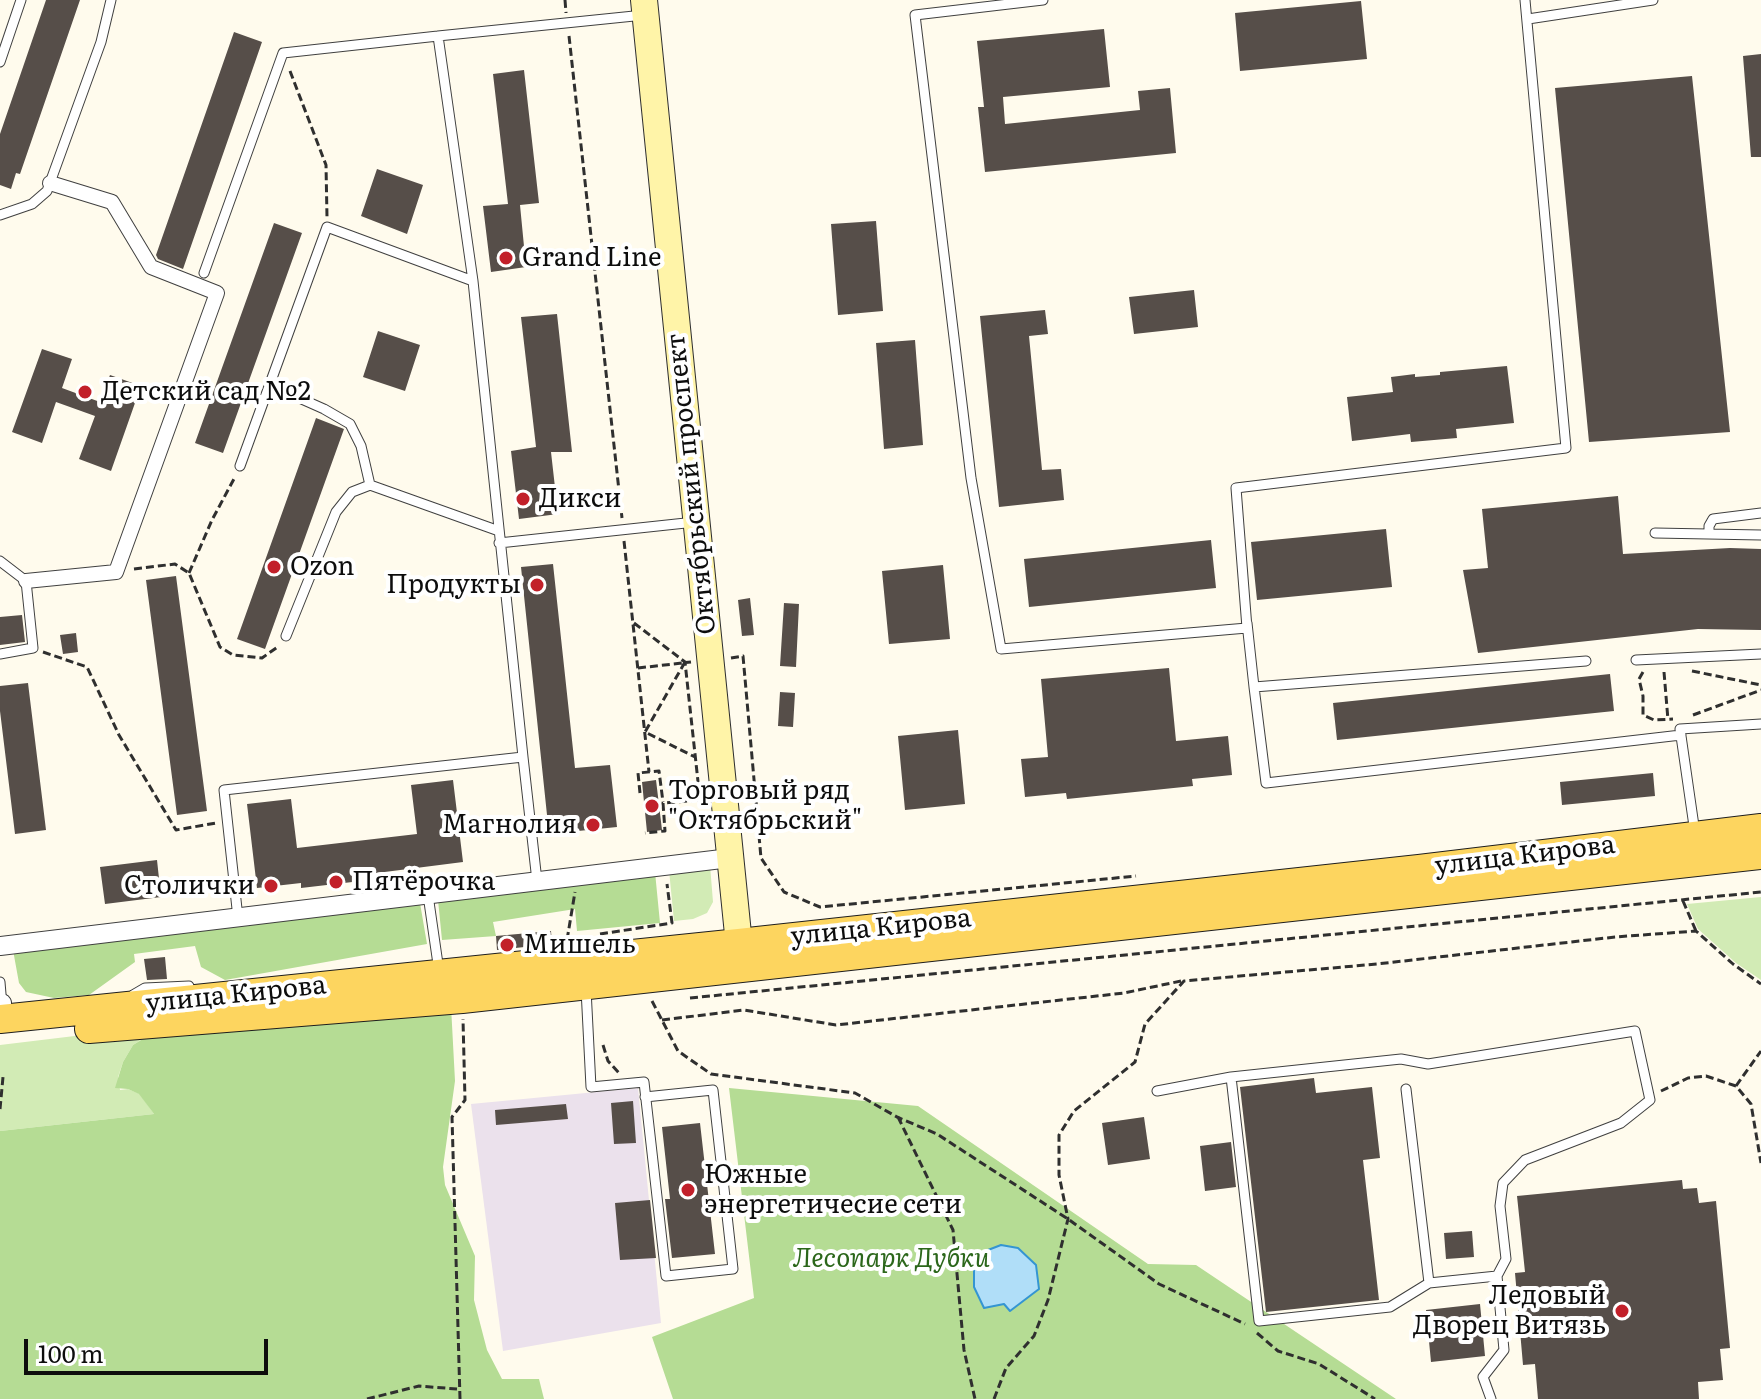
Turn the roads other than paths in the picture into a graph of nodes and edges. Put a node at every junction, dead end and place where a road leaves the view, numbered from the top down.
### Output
1 (21, 0) edge
2 (111, 0) edge
3 (1043, 0) edge
4 (1525, 0) edge
5 (1653, 0) edge
6 (644, 7) edge
7 (1528, 19) junction
8 (438, 36) junction
9 (0, 62) edge
10 (50, 183) junction
11 (0, 215) edge
12 (202, 279) junction
13 (473, 281) junction
14 (270, 385) junction
15 (240, 466) road end
16 (370, 485) junction
17 (1761, 513) edge
18 (696, 522) junction
19 (499, 531) junction
20 (1655, 533) dead end
21 (1709, 534) junction
22 (1761, 535) edge
23 (499, 543) junction
24 (0, 561) edge
25 (26, 581) junction
26 (1247, 620) junction
27 (286, 636) road end
28 (0, 654) edge
29 (1761, 654) edge
30 (1636, 660) dead end
31 (1586, 661) dead end
32 (1254, 687) junction
33 (1761, 724) edge
34 (1681, 735) junction
35 (523, 757) junction
36 (1761, 828) edge
37 (1696, 836) junction
38 (1761, 855) edge
39 (730, 858) junction
40 (537, 881) junction
41 (428, 895) junction
42 (238, 918) junction
43 (0, 946) edge
44 (740, 956) junction
45 (439, 974) junction
46 (0, 982) edge
47 (586, 985) junction
48 (2, 1018) edge
49 (1231, 1077) junction
50 (1406, 1089) dead end
51 (1157, 1091) dead end
52 (645, 1097) junction
53 (1497, 1276) junction
54 (1429, 1283) junction
55 (1491, 1399) edge

1 - 9 lane
2 - 10 lane
3 - 26 lane
4 - 7 lane
5 - 7 lane
6 - 8 lane
6 - 18 main road, Октябрьский проспект
7 - 26 lane
8 - 12 lane
8 - 13 lane
10 - 11 lane
10 - 12 street
12 - 25 street
13 - 14 lane
13 - 19 lane
14 - 15 lane
14 - 16 lane
16 - 19 lane
16 - 27 lane
17 - 21 lane
18 - 23 lane
18 - 39 main road, Октябрьский проспект
19 - 23 lane
20 - 21 lane
21 - 22 lane
23 - 35 lane
24 - 25 lane
25 - 28 lane
26 - 32 lane
29 - 30 lane
31 - 32 lane
32 - 34 lane
33 - 34 lane
34 - 37 lane
35 - 40 lane
35 - 42 lane
36 - 37 main road, улица Кирова
37 - 44 main road, улица Кирова
38 - 44 main road, улица Кирова
39 - 40 street
39 - 44 main road, Октябрьский проспект
40 - 41 street
41 - 42 street
41 - 45 lane
42 - 43 street
44 - 45 main road, улица Кирова
44 - 47 main road, улица Кирова
45 - 48 main road, улица Кирова
46 - 48 lane
47 - 48 main road, улица Кирова
47 - 52 lane
49 - 51 lane
49 - 53 lane
49 - 54 lane
50 - 54 lane
52 - 52 lane
53 - 54 lane
53 - 55 lane

